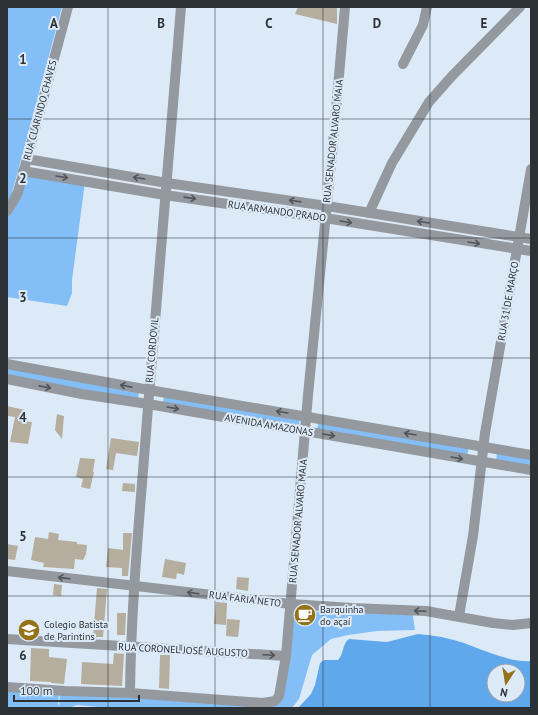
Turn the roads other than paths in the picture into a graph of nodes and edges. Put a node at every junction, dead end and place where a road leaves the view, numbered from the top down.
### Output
1 (68, 7) edge
2 (181, 7) edge
3 (345, 7) edge
4 (427, 7) edge
5 (520, 7) edge
6 (403, 64) dead end
7 (27, 159) junction
8 (531, 169) edge
9 (23, 171) junction
10 (167, 183) junction
11 (165, 194) junction
12 (327, 206) junction
13 (7, 210) edge
14 (370, 213) junction
15 (326, 218) junction
16 (519, 237) junction
17 (531, 239) edge
18 (518, 249) junction
19 (531, 252) edge
20 (7, 364) edge
21 (7, 379) edge
22 (149, 390) junction
23 (148, 404) junction
24 (307, 416) junction
25 (306, 431) junction
26 (484, 447) junction
27 (531, 455) edge
28 (481, 463) junction
29 (531, 470) edge
30 (7, 571) edge
31 (134, 586) junction
32 (291, 604) junction
33 (459, 616) junction
34 (531, 624) edge
35 (7, 639) edge
36 (131, 647) junction
37 (286, 656) junction
38 (7, 687) edge
39 (130, 693) junction

1 - 7 street, RUA CLARINDO CHAVES
2 - 10 street, RUA CORDOVIL
3 - 12 street, RUA SENADOR ALVARO MAIA
4 - 6 street
5 - 14 street
7 - 9 street, RUA CLARINDO CHAVES
10 -> 7 street, RUA ARMANDO PRADO
8 - 16 street, RUA 31 DE MARÇO
9 -> 11 street, RUA ARMANDO PRADO
9 - 13 street, RUA CLARINDO CHAVES
10 - 11 street, RUA CORDOVIL
12 -> 10 street, RUA ARMANDO PRADO
11 -> 15 street, RUA ARMANDO PRADO
11 - 22 street, RUA CORDOVIL
12 - 14 street, RUA ARMANDO PRADO
12 - 15 street, RUA SENADOR ALVARO MAIA
16 -> 14 street, RUA ARMANDO PRADO
15 -> 18 street, RUA ARMANDO PRADO
15 - 24 street, RUA SENADOR ALVARO MAIA
16 - 17 street, RUA ARMANDO PRADO
16 - 18 street, RUA 31 DE MARÇO
18 - 19 street, RUA ARMANDO PRADO
18 - 26 street, RUA 31 DE MARÇO
22 -> 20 street, AVENIDA AMAZONAS
21 -> 23 street, AVENIDA AMAZONAS
22 - 23 street, RUA CORDOVIL
24 -> 22 street, AVENIDA AMAZONAS
23 -> 25 street, AVENIDA AMAZONAS
23 - 31 street, RUA CORDOVIL
24 - 25 street, RUA SENADOR ALVARO MAIA
26 -> 24 street, AVENIDA AMAZONAS
25 -> 28 street, AVENIDA AMAZONAS
25 - 32 street, RUA SENADOR ALVARO MAIA
26 - 27 street, AVENIDA AMAZONAS
26 - 28 street, RUA 31 DE MARÇO
28 - 29 street, AVENIDA AMAZONAS
28 - 33 street
31 -> 30 street, RUA FARIA NETO
32 -> 31 street, RUA FARIA NETO
31 - 36 street, RUA CORDOVIL
33 -> 32 street, RUA FARIA NETO
32 - 37 street, RUA SENADOR ALVARO MAIA
33 - 34 street, RUA FARIA NETO
35 - 36 street, RUA CORONEL JOSÉ AUGUSTO
36 -> 37 street, RUA CORONEL JOSÉ AUGUSTO
36 - 39 street, RUA CORDOVIL
37 - 39 street, RUA SENADOR ALVARO MAIA
38 - 39 street

